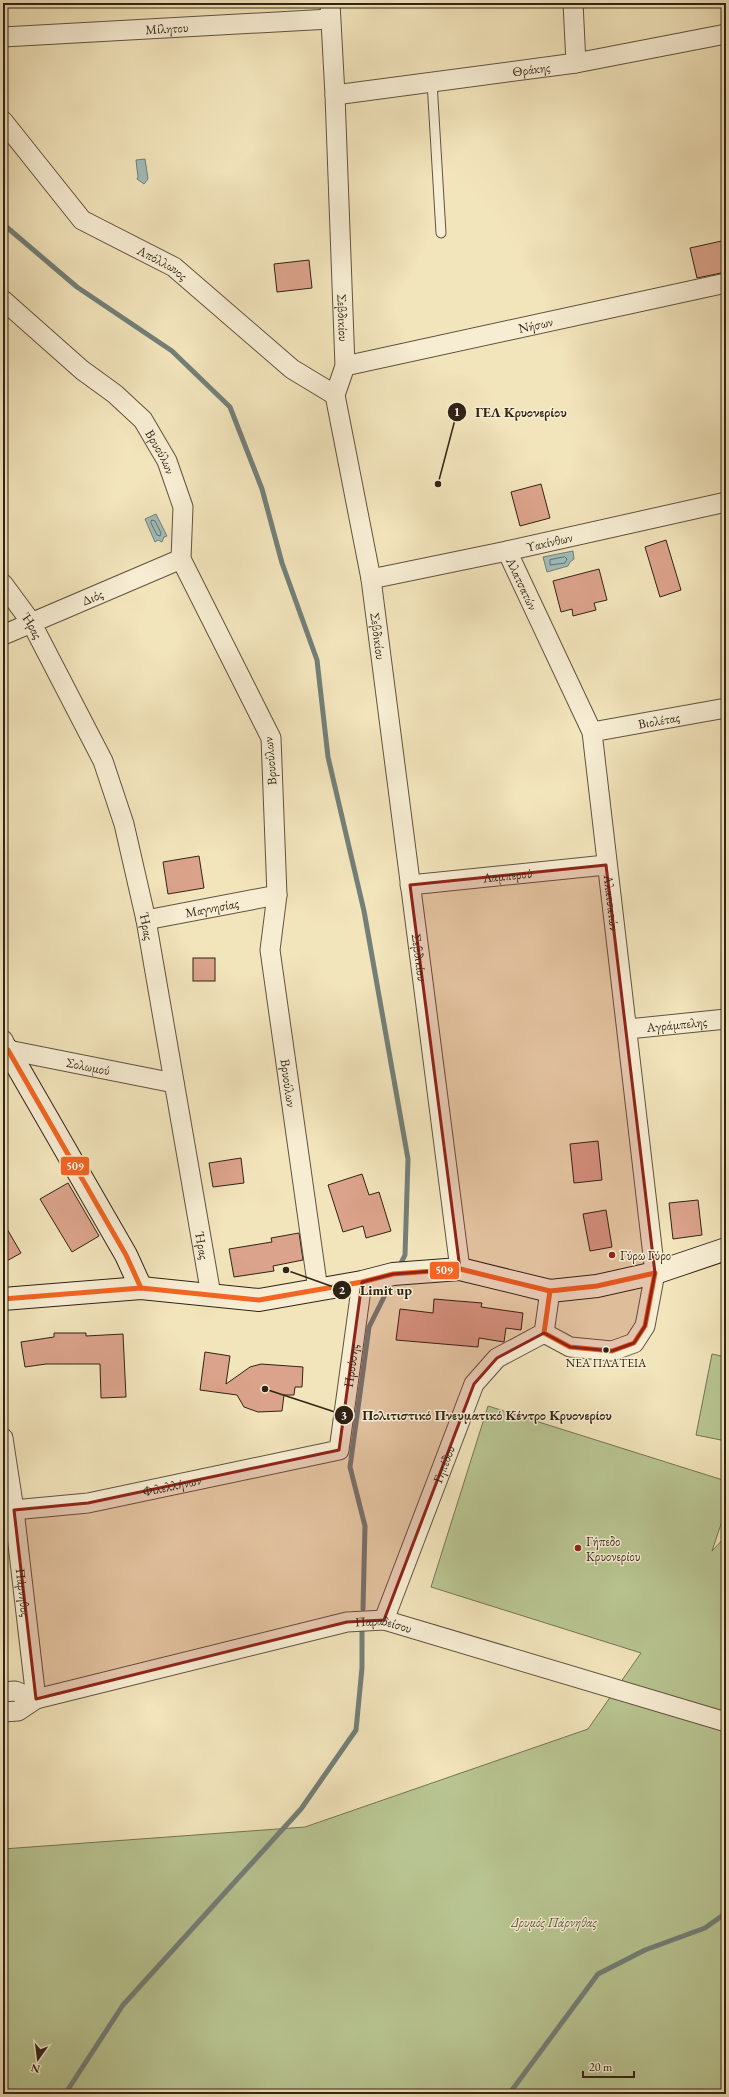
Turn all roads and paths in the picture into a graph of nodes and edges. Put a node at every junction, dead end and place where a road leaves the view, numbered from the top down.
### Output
1 (573, 3) edge
2 (330, 11) edge
3 (726, 34) edge
4 (3, 37) edge
5 (576, 62) junction
6 (432, 82) junction
7 (335, 95) junction
8 (3, 121) edge
9 (441, 233) dead end
10 (726, 283) edge
11 (3, 300) edge
12 (345, 366) junction
13 (335, 394) junction
14 (726, 502) edge
15 (507, 551) junction
16 (181, 559) junction
17 (371, 580) junction
18 (3, 584) edge
19 (31, 622) junction
20 (3, 635) edge
21 (726, 708) edge
22 (592, 732) junction
23 (606, 865) junction
24 (410, 885) junction
25 (277, 896) junction
26 (146, 920) junction
27 (726, 1019) edge
28 (628, 1029) junction
29 (5, 1046) edge
30 (174, 1083) junction
31 (726, 1249) edge
32 (460, 1269) junction
33 (655, 1273) junction
34 (362, 1282) junction
35 (141, 1288) junction
36 (318, 1290) junction
37 (550, 1292) junction
38 (210, 1295) junction
39 (3, 1299) edge
40 (544, 1333) junction
41 (3, 1438) edge
42 (339, 1450) joint
43 (8, 1511) edge
44 (384, 1620) junction
45 (3, 1692) edge
46 (36, 1699) junction
47 (3, 1712) edge
48 (726, 1722) edge

1 - 5 street
2 - 4 street, Μίλητου
2 - 7 street, Σεβδικίου
3 - 5 street, Θράκης
5 - 6 street, Θράκης
6 - 7 street, Θράκης
6 - 9 lane
7 - 12 street, Σεβδικίου
8 - 13 street, Απόλλωνος
10 - 12 street, Νήσων
11 - 16 street, Βρυούλων
12 - 13 street, Σεβδικίου
13 - 17 street, Σεβδικίου
14 - 15 street, Υακίνθων
15 - 17 street, Υακίνθων
15 - 22 street, Αλατσατών
16 - 19 street, Διός
16 - 25 street, Βρυούλων
17 - 24 street, Σεβδικίου
18 - 19 street, Ήρας
19 - 20 street, Διός
19 - 26 street, Ήρας
21 - 22 street, Βιολέτας
22 - 23 street, Αλατσατών
23 - 24 street, Λαμπερού
23 - 28 street, Αλατσατών
24 - 32 street, Σεβδικίου
25 - 26 street, Μαγνησίας
25 - 36 street, Βρυούλων
26 - 30 street, Ήρας
27 - 28 street, Αγράμπελης
28 - 33 street, Αλατσατών
29 - 30 street, Σολωμού
29 - 35 main road
30 - 38 street, Ήρας
31 - 33 main road
32 - 34 main road
32 - 37 main road
33 - 37 main road
33 - 40 street, Αλατσατών
34 - 36 main road
34 - 42 street, Προύσης
35 - 38 main road
35 - 39 main road
36 - 38 main road
37 - 40 street
40 - 44 street, Γηπέδου
41 - 43 street, Πάρνηθος
42 - 43 street, Φιλελλήνων
43 - 46 street, Πάρνηθος
44 - 46 street, Παραδείσου
44 - 48 street, Παραδείσου
45 - 46 street
46 - 47 street, Παραδείσου

